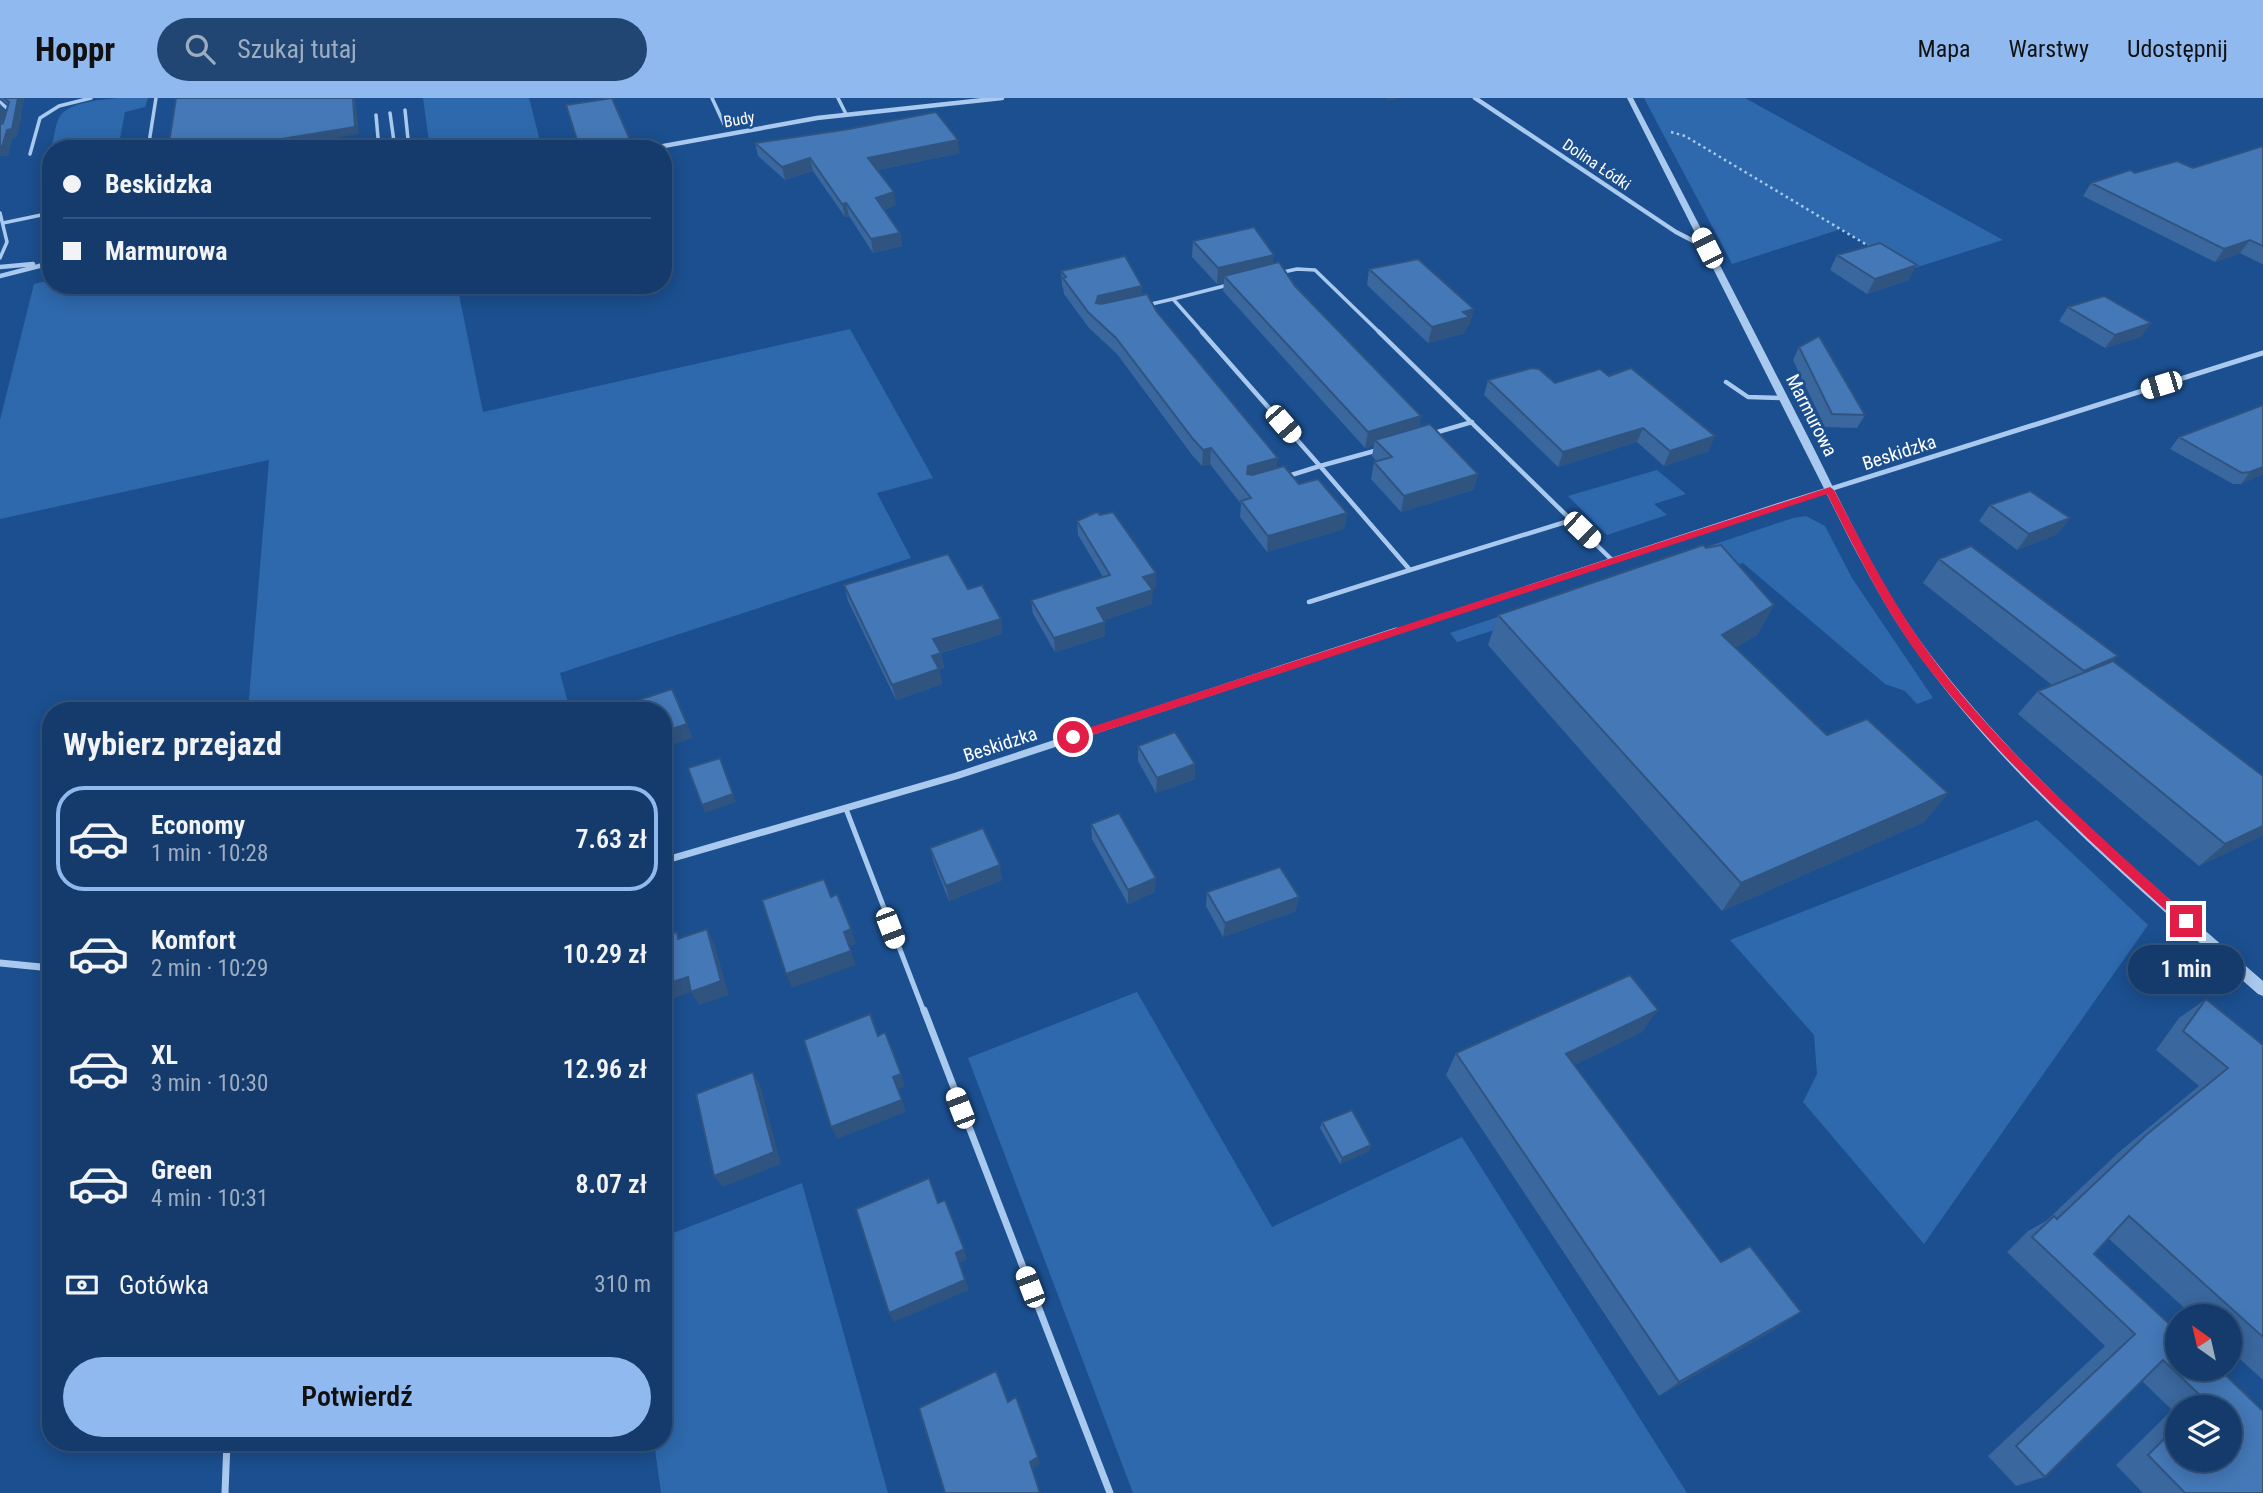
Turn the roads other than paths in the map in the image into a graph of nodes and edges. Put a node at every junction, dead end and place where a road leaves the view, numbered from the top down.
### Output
1 (91, 98) edge
2 (156, 98) edge
3 (712, 98) edge
4 (838, 98) edge
5 (1002, 98) edge
6 (1475, 98) edge
7 (1630, 98) edge
8 (0, 103) edge
9 (405, 110) dead end
10 (390, 113) dead end
11 (846, 114) junction
12 (376, 115) dead end
13 (7, 119) edge
14 (724, 124) dead end
15 (149, 140) edge
16 (378, 140) edge
17 (394, 140) edge
18 (407, 140) edge
19 (672, 144) edge
20 (30, 155) dead end
21 (0, 213) edge
22 (42, 215) edge
23 (3, 223) junction
24 (1707, 248) junction
25 (0, 258) edge
26 (42, 264) edge
27 (42, 265) edge
28 (0, 267) edge
29 (1272, 275) edge
30 (0, 276) edge
31 (1235, 284) edge
32 (1173, 299) junction
33 (1136, 307) edge
34 (2263, 353) edge
35 (1726, 382) dead end
36 (1784, 398) junction
37 (1472, 422) junction
38 (1421, 437) edge
39 (1383, 448) edge
40 (1320, 466) junction
41 (1273, 480) edge
42 (1830, 490) junction
43 (1572, 520) junction
44 (1612, 559) junction
45 (1410, 570) junction
46 (1309, 602) dead end
47 (846, 809) junction
48 (672, 858) edge
49 (0, 963) edge
50 (42, 967) edge
51 (2263, 990) edge
52 (227, 1451) edge
53 (225, 1493) edge
54 (1110, 1493) edge

1 - 20 lane
2 - 15 lane
3 - 14 lane
4 - 11 lane
5 - 11 street, Budy
6 - 24 street, Dolina Łódki
7 - 24 street, Marmurowa
8 - 13 lane
9 - 18 lane
10 - 17 lane
11 - 19 street, Budy
12 - 16 lane
21 - 23 lane
22 - 23 lane
23 - 25 lane
24 - 36 street, Marmurowa
26 - 28 street
27 - 30 street
29 - 37 lane
31 - 32 lane
32 - 33 lane
32 - 40 lane
34 - 42 street, Beskidzka
35 - 36 lane
36 - 42 street, Marmurowa
37 - 38 lane
37 - 43 lane
39 - 40 lane
40 - 41 lane
40 - 45 lane
42 - 44 street, Beskidzka
42 - 51 street, Marmurowa
43 - 44 lane
43 - 45 lane
44 - 47 street, Beskidzka
45 - 46 lane
47 - 48 street, Beskidzka
47 - 54 lane
49 - 50 street
52 - 53 lane

